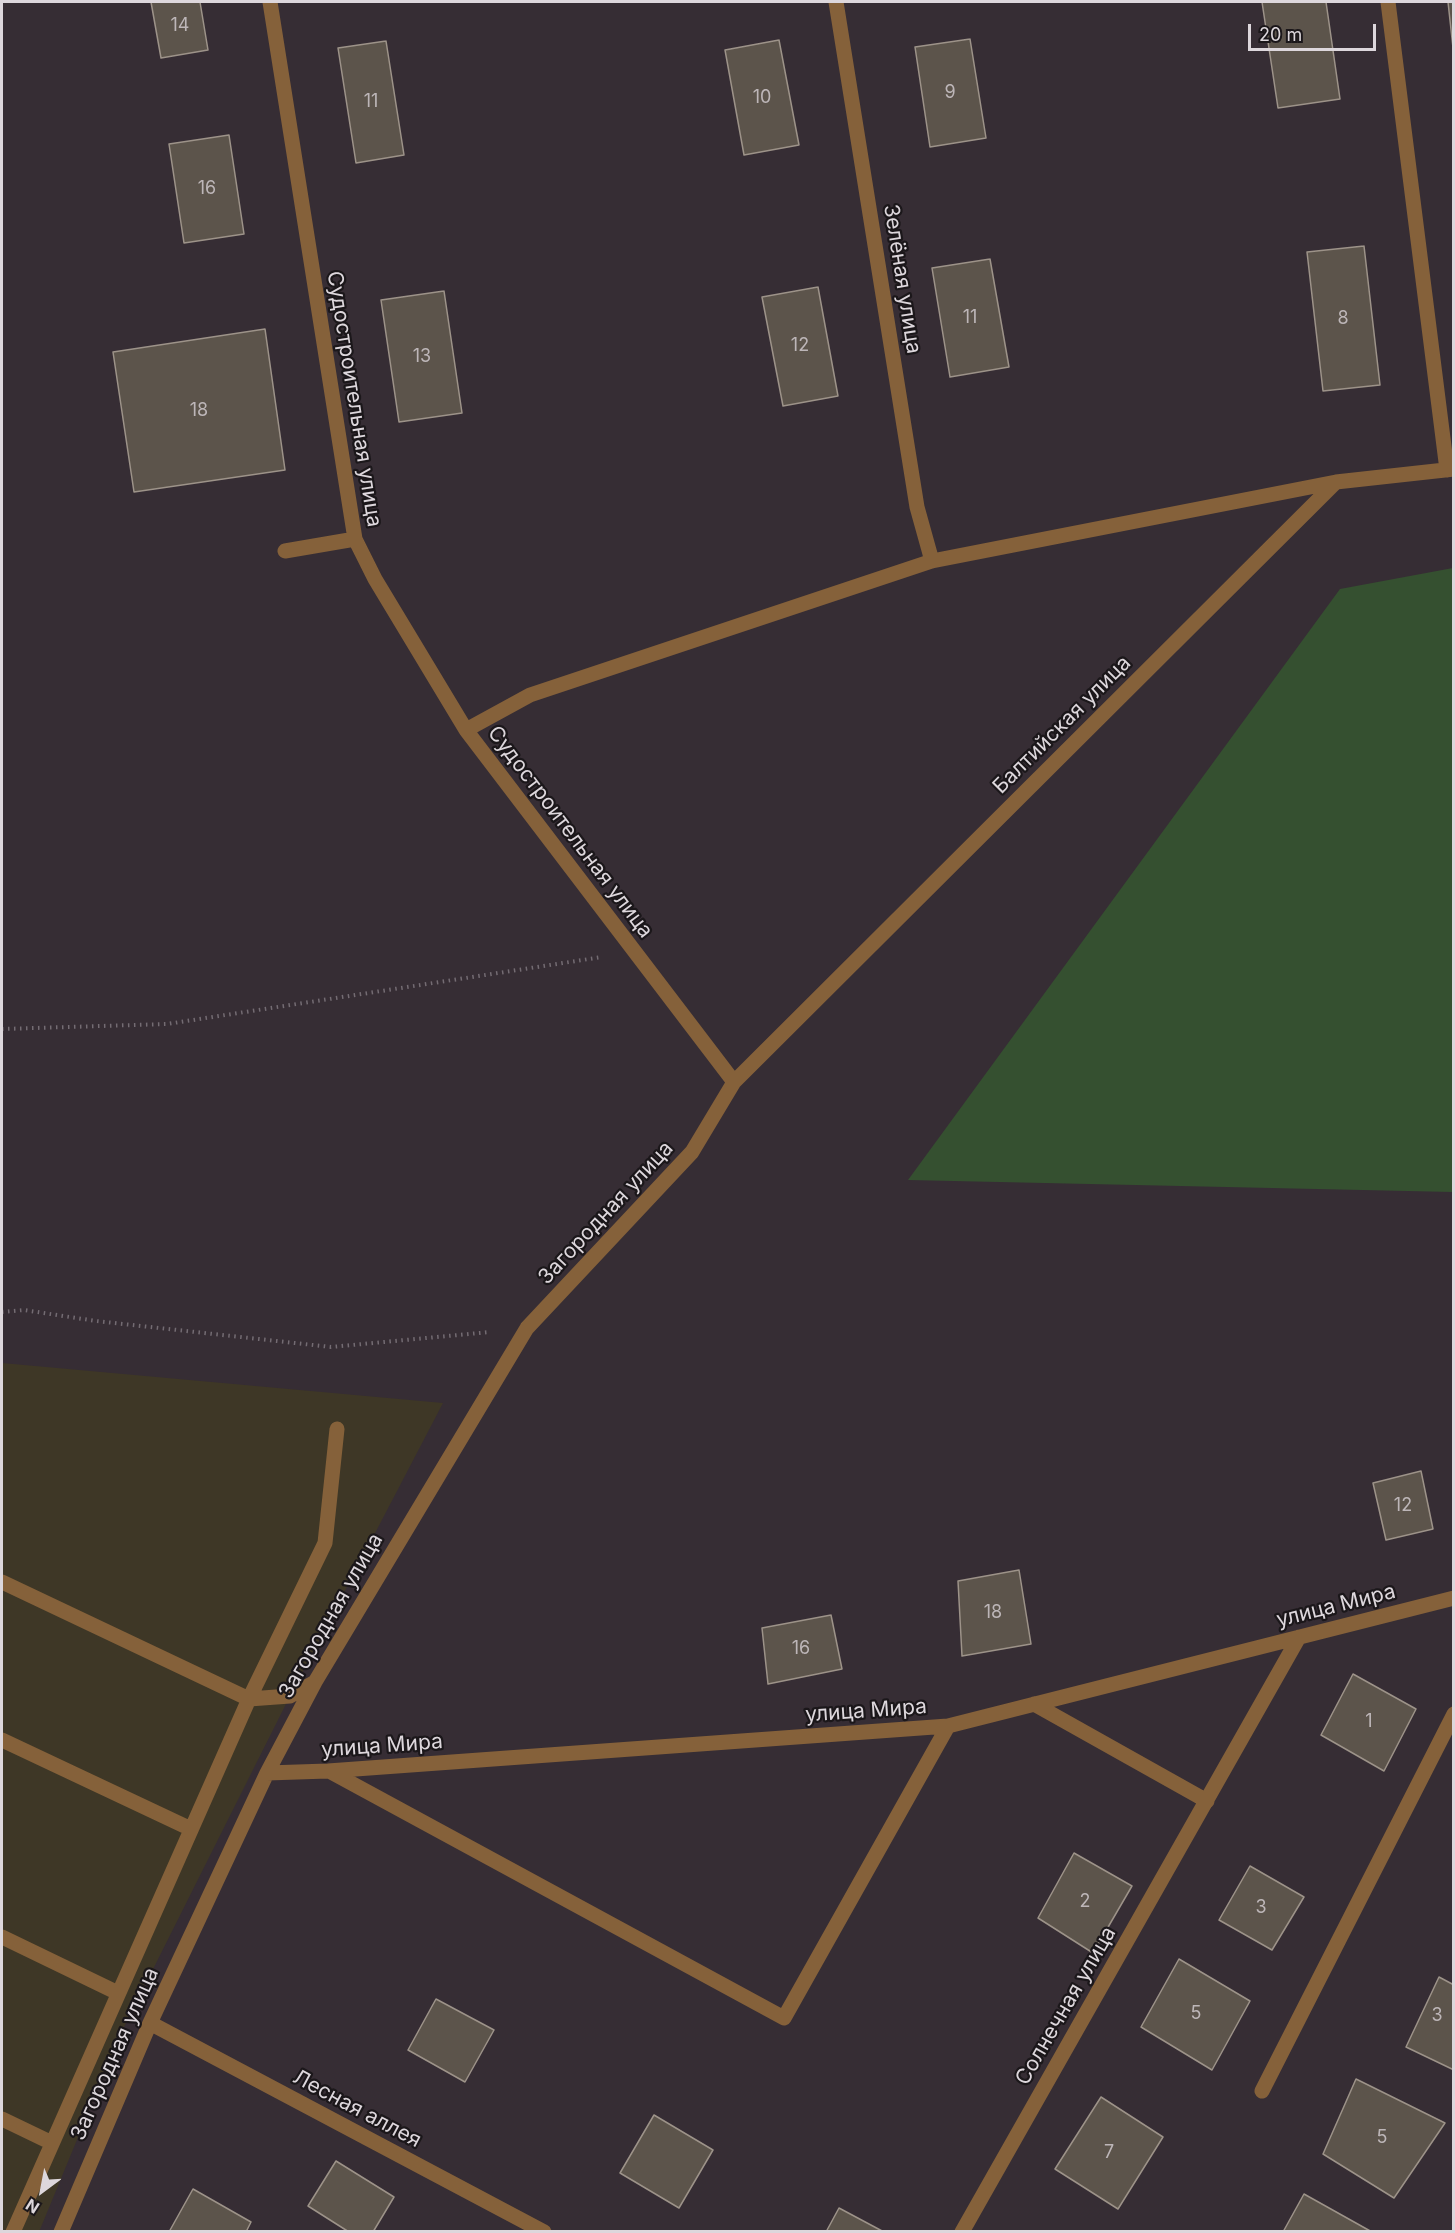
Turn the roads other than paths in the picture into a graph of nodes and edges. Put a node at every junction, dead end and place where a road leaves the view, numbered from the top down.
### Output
1 (270, 2) edge
2 (836, 2) edge
3 (1388, 2) edge
4 (1450, 470) edge
5 (1335, 482) junction
6 (355, 539) junction
7 (285, 551) dead end
8 (932, 561) junction
9 (466, 730) junction
10 (734, 1082) junction
11 (337, 1429) dead end
12 (2, 1582) edge
13 (1454, 1598) edge
14 (1299, 1637) junction
15 (315, 1682) junction
16 (249, 1699) junction
17 (1034, 1704) junction
18 (1454, 1714) edge
19 (948, 1726) junction
20 (2, 1740) edge
21 (328, 1771) junction
22 (267, 1773) junction
23 (1207, 1801) junction
24 (191, 1829) junction
25 (2, 1937) edge
26 (118, 1993) junction
27 (150, 2023) junction
28 (1262, 2091) dead end
29 (2, 2119) edge
30 (52, 2143) junction
31 (13, 2232) edge
32 (61, 2232) edge
33 (544, 2232) edge
34 (962, 2232) edge

1 - 6 street, Судостроительная улица
2 - 8 street, Зелёная улица
3 - 4 street
4 - 5 street
5 - 8 street
5 - 10 street, Балтийская улица
6 - 7 street
6 - 9 street, Судостроительная улица
8 - 9 street
9 - 10 street, Судостроительная улица
10 - 15 street, Загородная улица
11 - 16 street
12 - 16 street
13 - 14 street, улица Мира
14 - 17 street, улица Мира
14 - 23 street, Солнечная улица
15 - 16 street
15 - 22 street, Загородная улица
16 - 24 street
17 - 19 street, улица Мира
17 - 23 street
18 - 28 street
19 - 21 street, улица Мира
19 - 21 street
20 - 24 street
21 - 22 street, улица Мира
22 - 27 street, Загородная улица
23 - 34 street, Солнечная улица
24 - 26 street
25 - 26 street
26 - 30 street
27 - 32 street, Загородная улица
27 - 33 street, Лесная аллея
29 - 30 street
30 - 31 street

